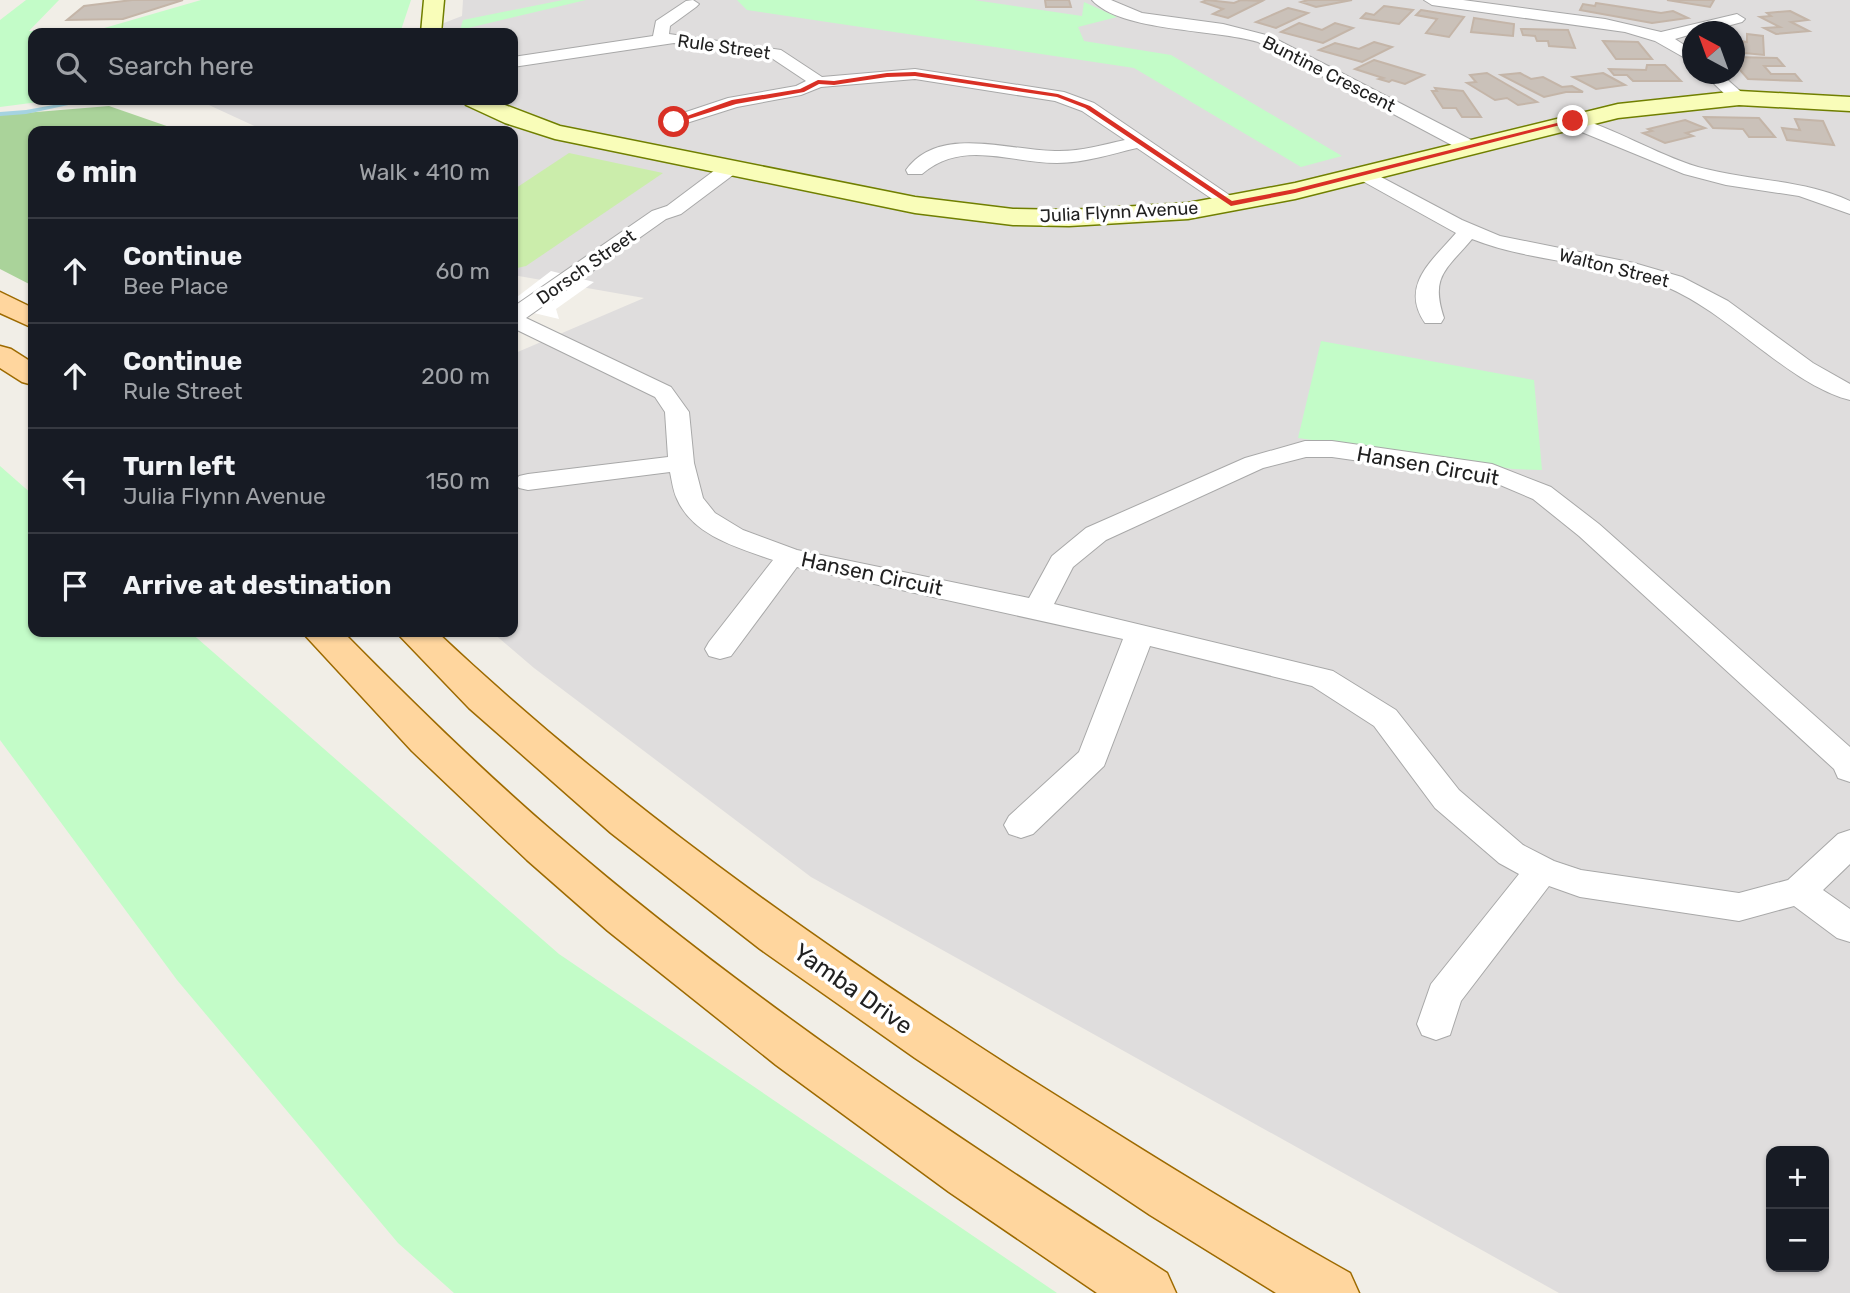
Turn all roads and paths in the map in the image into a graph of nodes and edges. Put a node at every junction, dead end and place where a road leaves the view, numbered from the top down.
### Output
1 (1100, 0) edge
2 (1432, 0) edge
3 (1457, 2) edge
4 (691, 4) dead end
5 (1737, 19) dead end
6 (1662, 37) junction
7 (661, 39) junction
8 (1682, 48) edge
9 (518, 61) edge
10 (818, 82) junction
11 (1723, 84) edge
12 (1739, 98) junction
13 (1850, 104) edge
14 (485, 105) edge
15 (1573, 121) junction
16 (674, 122) dead end
17 (1141, 142) junction
18 (1470, 147) junction
19 (724, 167) junction
20 (915, 170) dead end
21 (1364, 174) junction
22 (1231, 203) junction
23 (1850, 208) edge
24 (1467, 232) junction
25 (0, 301) edge
26 (518, 315) edge
27 (28, 316) edge
28 (518, 317) edge
29 (1433, 318) dead end
30 (0, 355) edge
31 (28, 373) edge
32 (1850, 393) edge
33 (681, 463) junction
34 (528, 482) dead end
35 (790, 557) junction
36 (1037, 609) junction
37 (1140, 634) junction
38 (326, 637) edge
39 (420, 637) edge
40 (720, 649) dead end
41 (1850, 770) edge
42 (1021, 825) dead end
43 (1850, 843) edge
44 (1542, 870) junction
45 (1799, 891) junction
46 (1850, 928) edge
47 (1436, 1024) dead end
48 (1147, 1293) edge
49 (1330, 1293) edge

1 - 18 street, Buntine Crescent
2 - 3 street
3 - 6 street
4 - 7 street
5 - 6 street
6 - 8 street
7 - 9 street, Rule Street
7 - 10 street, Rule Street
10 - 16 street
10 - 17 street
11 - 12 street
12 - 13 street, Julia Flynn Avenue
12 - 15 street, Julia Flynn Avenue
14 - 19 street, Julia Flynn Avenue
15 - 18 street, Julia Flynn Avenue
15 - 23 street
17 - 20 street
17 - 22 street
18 - 21 street, Julia Flynn Avenue
19 - 22 street, Julia Flynn Avenue
19 - 26 street, Dorsch Street
21 - 22 street, Julia Flynn Avenue
21 - 24 street, Walton Street
24 - 29 street
24 - 32 street, Walton Street
25 - 27 main road
28 - 33 street, Hansen Circuit
30 - 31 main road
33 - 34 street
33 - 35 street, Hansen Circuit
35 - 36 street, Hansen Circuit
35 - 40 street, Hansen Circuit
36 - 37 street, Hansen Circuit
36 - 41 street, Hansen Circuit
37 - 42 street
37 - 44 street, Hansen Circuit
38 - 48 main road
39 - 49 main road, Yamba Drive
43 - 45 street, Hansen Circuit
44 - 45 street, Hansen Circuit
44 - 47 street
45 - 46 street

